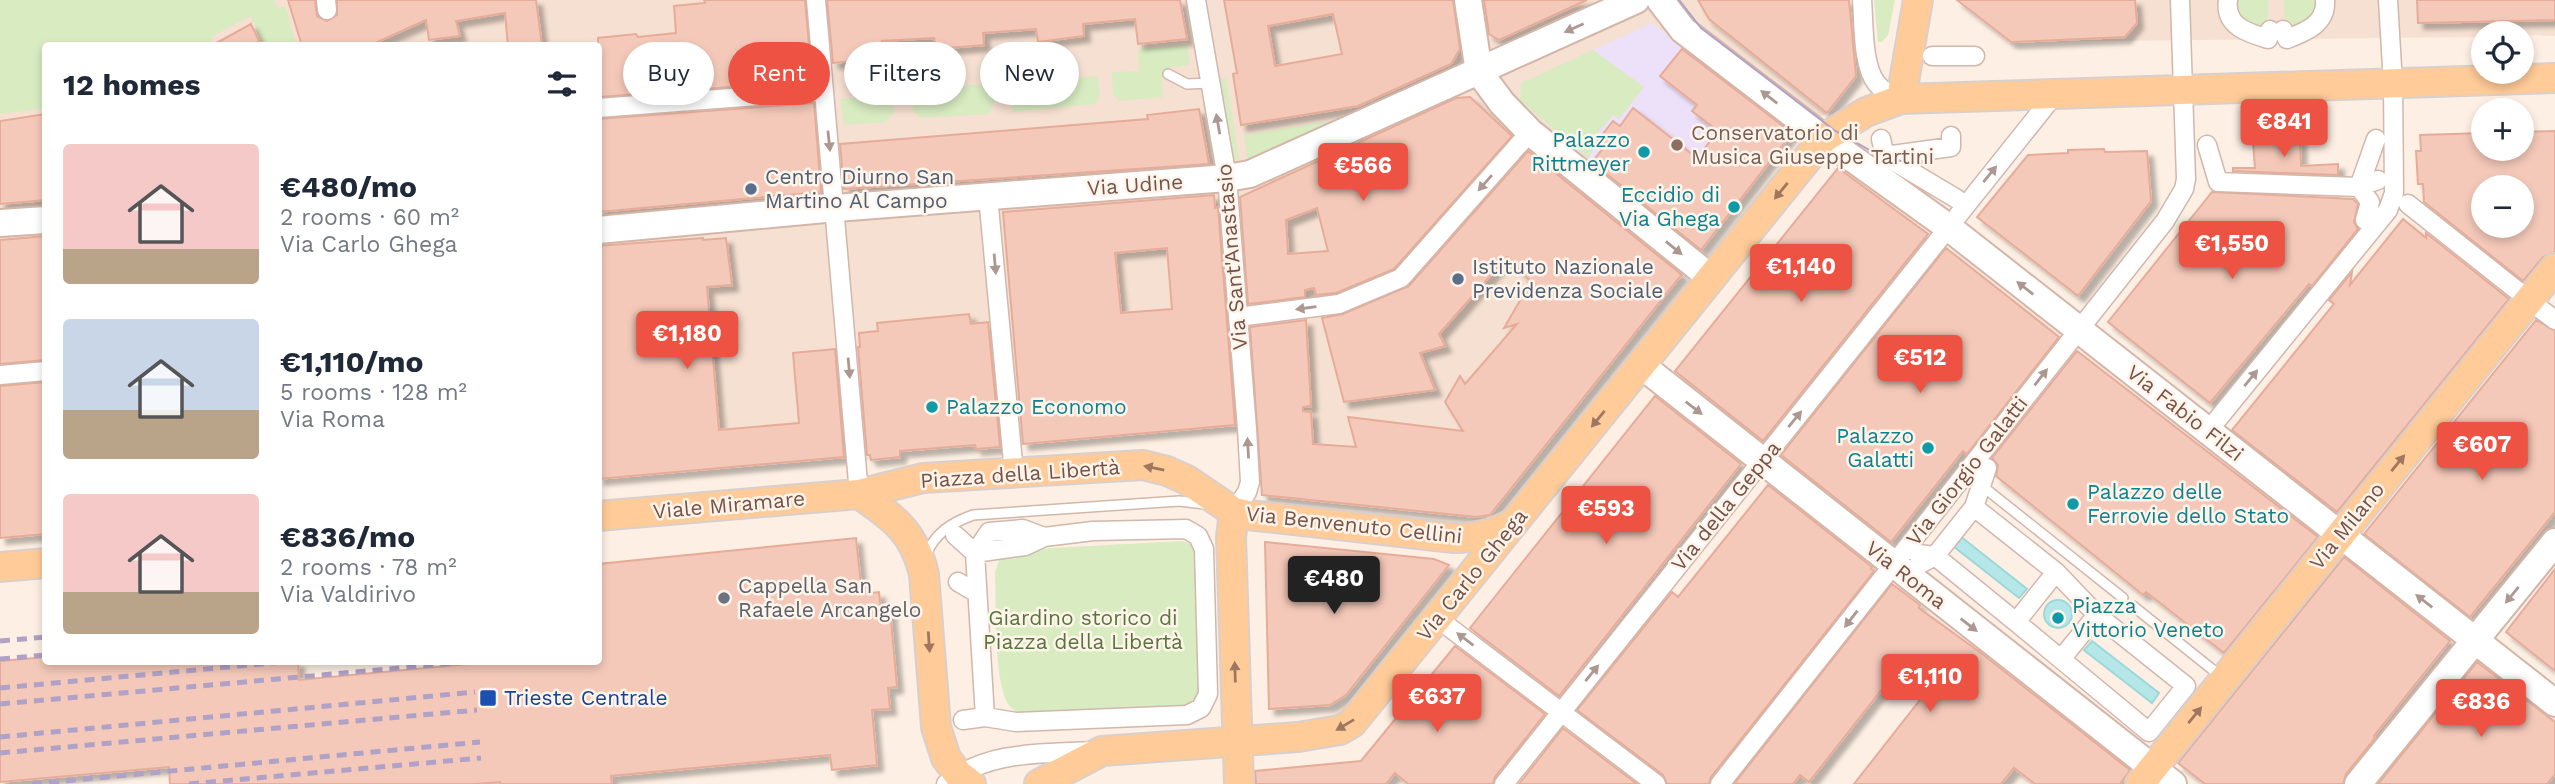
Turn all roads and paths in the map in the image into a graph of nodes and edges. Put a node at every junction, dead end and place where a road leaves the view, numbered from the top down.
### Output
1 (816, 0) edge
2 (1196, 0) edge
3 (1468, 0) edge
4 (1636, 0) edge
5 (1660, 0) edge
6 (1862, 0) edge
7 (1918, 0) edge
8 (2179, 0) edge
9 (2228, 0) edge
10 (2325, 0) edge
11 (2388, 0) edge
12 (2277, 35) junction
13 (2242, 39) dead end
14 (2308, 39) dead end
15 (820, 42) edge
16 (1975, 56) dead end
17 (1942, 60) dead end
18 (1479, 72) junction
19 (1168, 74) dead end
20 (2555, 78) edge
21 (1211, 83) junction
22 (2393, 83) junction
23 (2183, 90) junction
24 (2055, 94) junction
25 (728, 98) edge
26 (1901, 100) junction
27 (825, 105) edge
28 (602, 108) edge
29 (1530, 131) junction
30 (1951, 136) dead end
31 (1824, 138) junction
32 (2376, 139) dead end
33 (2207, 145) dead end
34 (1227, 178) junction
35 (2378, 180) dead end
36 (2359, 187) junction
37 (988, 196) junction
38 (1957, 199) dead end
39 (2401, 199) junction
40 (835, 208) junction
41 (42, 220) edge
42 (2365, 220) dead end
43 (0, 223) edge
44 (1948, 227) junction
45 (602, 230) edge
46 (2555, 268) edge
47 (1711, 278) junction
48 (2519, 292) dead end
49 (2539, 308) dead end
50 (1238, 317) junction
51 (2555, 320) edge
52 (2079, 330) junction
53 (1641, 366) junction
54 (42, 371) edge
55 (0, 375) edge
56 (2208, 431) junction
57 (1761, 461) junction
58 (1987, 468) dead end
59 (1014, 473) junction
60 (1966, 473) junction
61 (1982, 485) junction
62 (859, 494) junction
63 (1974, 507) junction
64 (1234, 512) junction
65 (602, 516) edge
66 (1513, 523) junction
67 (955, 535) dead end
68 (2340, 535) junction
69 (1044, 537) junction
70 (1025, 539) dead end
71 (2555, 542) edge
72 (975, 552) junction
73 (1916, 560) junction
74 (42, 563) edge
75 (0, 567) edge
76 (2056, 572) junction
77 (924, 574) junction
78 (958, 582) dead end
79 (977, 593) junction
80 (2123, 598) dead end
81 (2133, 606) dead end
82 (2097, 615) junction
83 (1437, 618) junction
84 (2016, 622) junction
85 (2475, 640) junction
86 (2061, 659) junction
87 (2216, 680) junction
88 (2186, 686) junction
89 (2555, 703) edge
90 (1561, 712) junction
91 (985, 717) junction
92 (963, 720) dead end
93 (1237, 740) junction
94 (1102, 751) junction
95 (2153, 759) edge
96 (959, 782) edge
97 (1039, 784) edge
98 (1239, 784) edge
99 (1504, 784) edge
100 (1656, 784) edge
101 (1720, 784) edge
102 (2358, 784) edge

1 - 15 street
2 - 21 street, Via Sant'Anastasio
3 - 18 main road
4 -> 18 main road, Via Udine
31 -> 5 main road, Via Fabio Filzi
6 - 26 street
7 - 26 main road
8 - 23 street, Via Giorgio Galatti
9 - 12 street
10 - 12 street
11 - 22 street
12 - 13 street
12 - 14 street
16 - 17 street
18 - 29 main road
18 - 34 main road, Via Udine
19 - 21 lane
20 - 22 main road, Via Carlo Ghega
34 -> 21 street, Via Sant'Anastasio
22 - 23 main road, Via Carlo Ghega
22 - 39 street
23 - 24 main road, Via Carlo Ghega
23 - 52 street, Via Giorgio Galatti
24 - 26 main road, Via Carlo Ghega
44 -> 24 street, Via della Geppa
25 - 28 street
26 - 31 main road, Via Carlo Ghega
27 -> 40 street
29 -> 47 main road
29 -> 50 street
30 - 38 street
31 - 44 main road, Via Fabio Filzi
31 -> 47 main road, Via Carlo Ghega
32 - 36 street
33 - 36 street
34 - 37 main road, Via Udine
34 - 50 street, Via Sant'Anastasio
35 - 36 street
36 - 42 street
37 - 40 main road, Via Udine
37 -> 59 street
39 - 48 street
56 -> 39 street
40 - 45 main road, Via Udine
40 -> 62 street
41 - 43 main road
52 -> 44 main road, Via Fabio Filzi
57 -> 44 street, Via della Geppa
68 -> 46 main road, Via Milano
47 - 53 main road, Via Carlo Ghega
49 - 51 street
64 -> 50 street, Via Sant'Anastasio
52 - 56 main road, Via Fabio Filzi
60 -> 52 street, Via Giorgio Galatti
53 -> 57 main road, Via Roma
53 -> 66 main road, Via Carlo Ghega
54 - 55 street
56 - 68 main road, Via Fabio Filzi
57 - 73 main road, Via Roma
90 -> 57 street, Via della Geppa
58 - 61 street
59 - 62 main road, Piazza della Libertà
64 -> 59 main road, Piazza della Libertà
60 - 61 lane
60 - 73 street, Via Giorgio Galatti
61 - 63 street
61 - 80 lane
62 - 65 main road, Viale Miramare
62 - 77 main road, Piazza della Libertà
63 - 73 street
63 - 76 street
64 - 66 main road, Via Benvenuto Cellini
64 - 77 lane, Piazza della Libertà
93 -> 64 main road
66 - 83 main road, Via Carlo Ghega
67 - 72 street
85 -> 68 main road, Via Fabio Filzi
68 - 87 main road, Via Milano
69 - 70 street
69 - 72 street
69 - 91 street
71 -> 85 main road
72 - 79 street
73 - 84 street
73 -> 95 main road, Via Roma
73 -> 101 street, Via Giorgio Galatti
74 - 75 main road
76 - 82 street
76 - 84 street
77 -> 96 main road, Piazza della Libertà
78 - 79 street
79 - 91 street
81 - 87 lane
82 - 86 street
82 - 88 street
90 -> 83 street
83 -> 93 main road, Via Carlo Ghega
84 - 86 street
85 - 89 main road, Via Fabio Filzi
85 - 102 main road
86 - 95 street
87 - 88 street
95 -> 87 main road, Via Milano
88 - 95 street
90 - 99 street, Via della Geppa
90 - 100 street
91 - 92 street
93 - 94 main road, Piazza della Libertà
93 - 98 main road
94 - 96 street, Piazza della Libertà
94 - 97 main road, Piazza della Libertà

